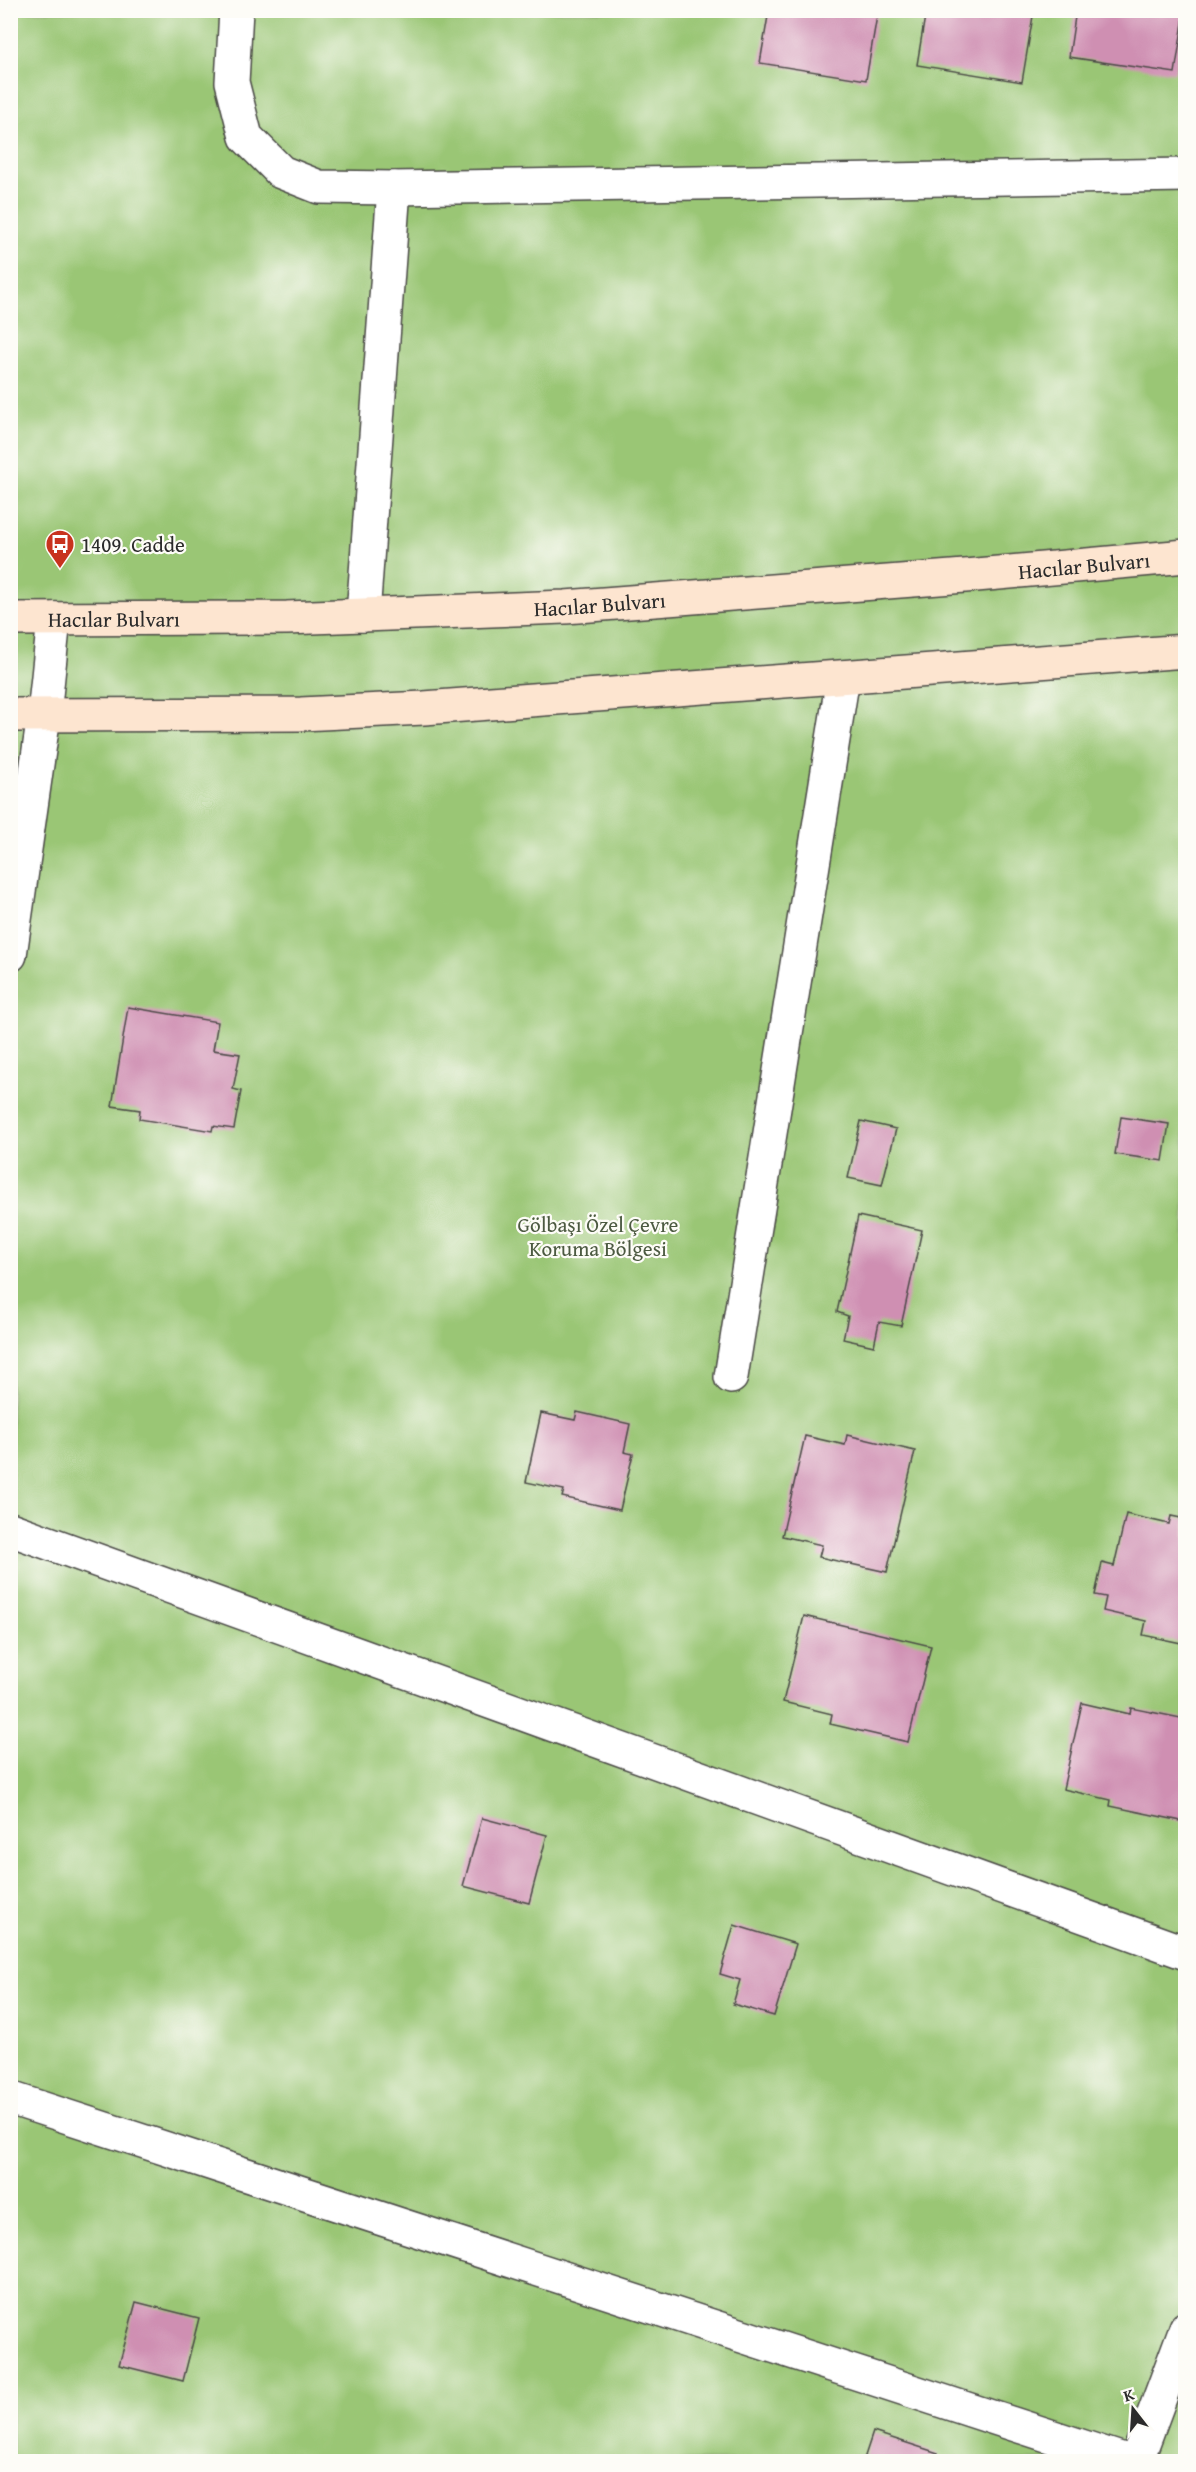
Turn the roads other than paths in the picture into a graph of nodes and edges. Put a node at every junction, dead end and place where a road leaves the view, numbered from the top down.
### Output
1 (236, 10) edge
2 (1185, 175) edge
3 (394, 188) junction
4 (1185, 556) edge
5 (363, 615) junction
6 (10, 619) edge
7 (54, 619) junction
8 (1185, 651) edge
9 (843, 677) junction
10 (10, 715) edge
11 (44, 715) junction
12 (10, 955) edge
13 (731, 1377) dead end
14 (10, 1529) edge
15 (1185, 1953) edge
16 (10, 2098) edge
17 (1185, 2328) edge
18 (1130, 2462) edge
19 (1136, 2462) edge

1 - 3 street
2 - 3 street
3 - 5 street
4 - 5 main road, Hacılar Bulvarı
5 - 7 main road, Hacılar Bulvarı
6 - 7 main road, Hacılar Bulvarı
7 - 11 street
8 - 9 main road
9 - 11 main road
9 - 13 street
10 - 11 main road
11 - 12 street
14 - 15 street
16 - 18 street
17 - 19 street

